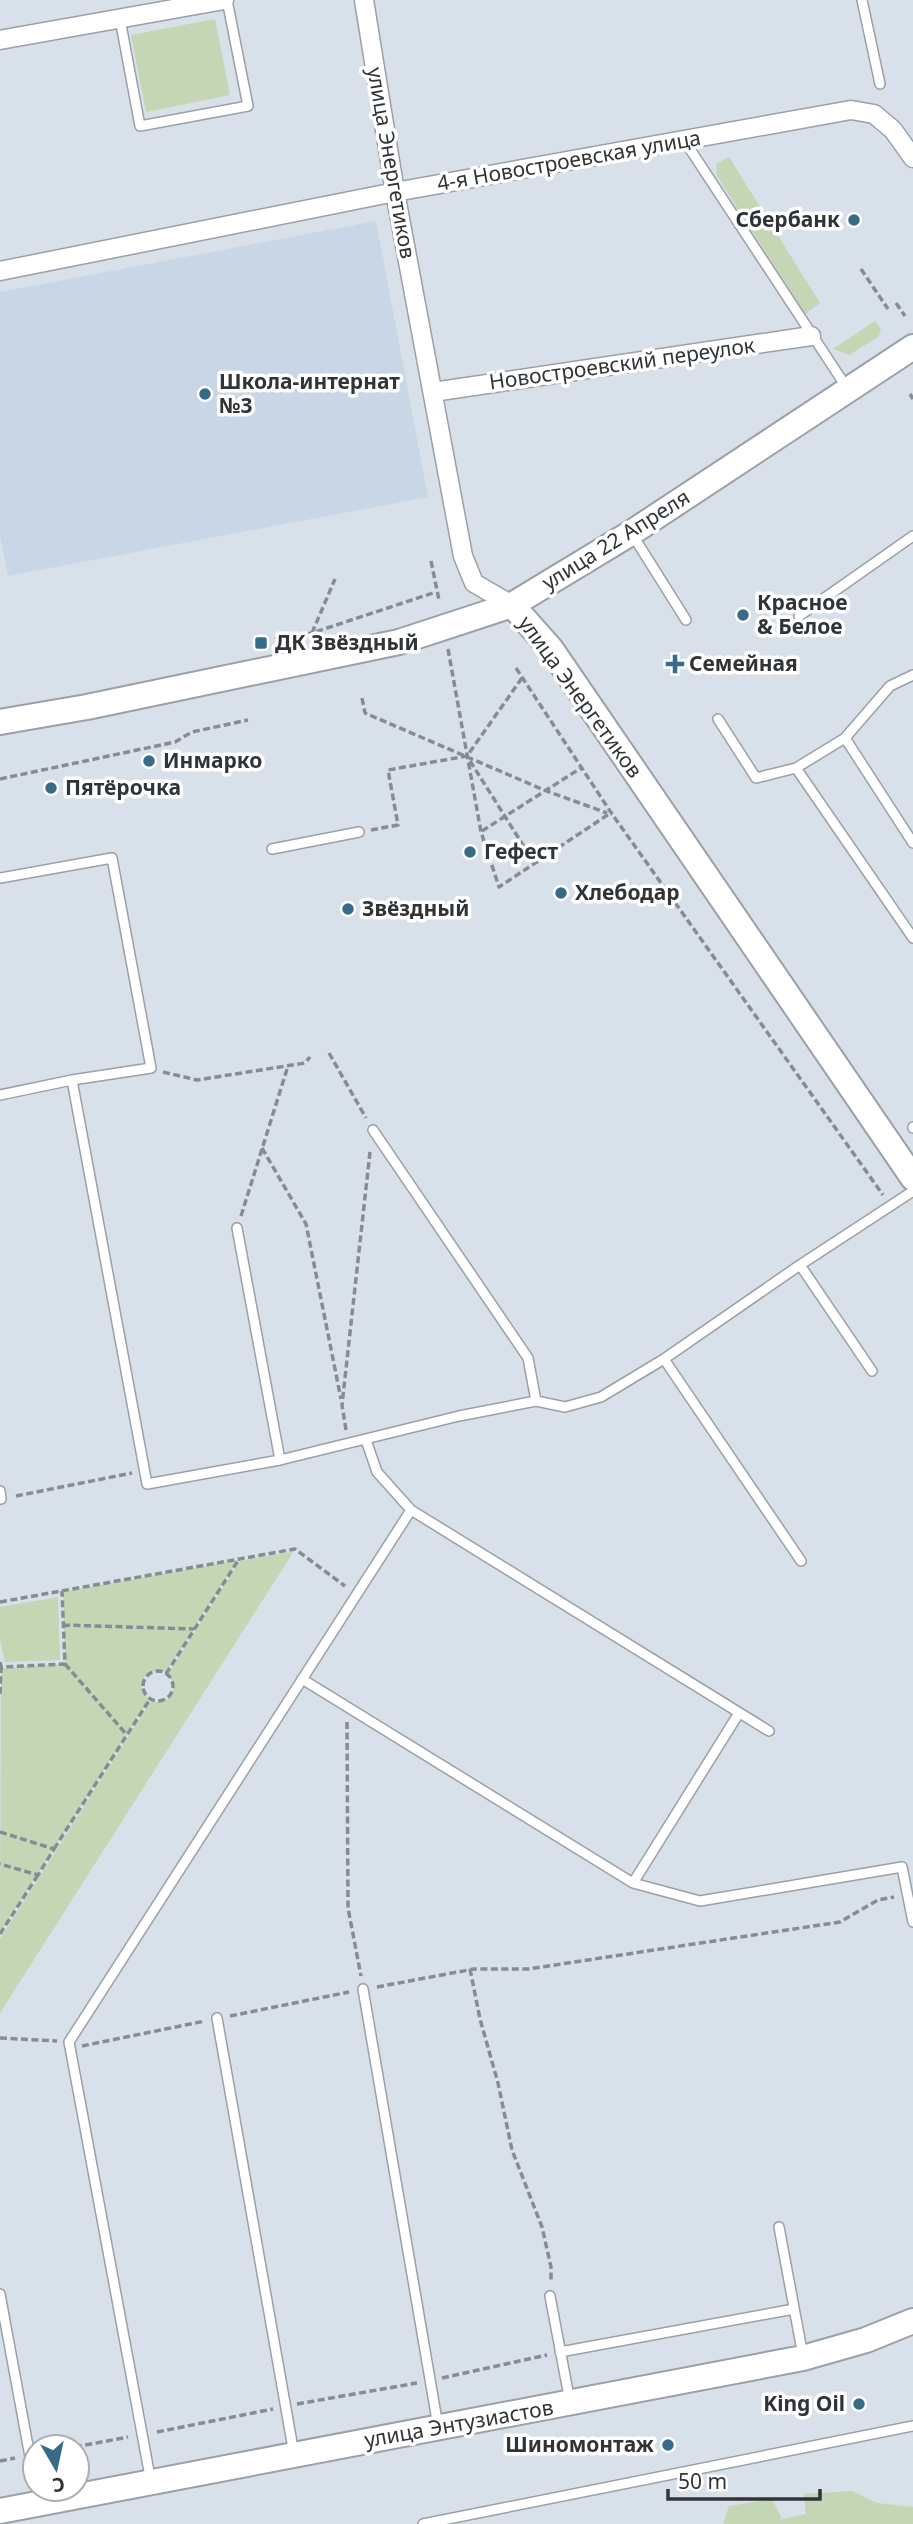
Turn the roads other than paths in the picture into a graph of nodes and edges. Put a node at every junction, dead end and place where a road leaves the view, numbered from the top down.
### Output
1 (226, 0) edge
2 (364, 0) edge
3 (862, 0) edge
4 (120, 19) junction
5 (0, 40) edge
6 (880, 84) dead end
7 (684, 140) junction
8 (913, 158) edge
9 (395, 192) junction
10 (0, 271) edge
11 (811, 336) junction
12 (913, 347) edge
13 (848, 390) junction
14 (433, 392) junction
15 (631, 533) junction
16 (913, 536) edge
17 (512, 604) junction
18 (799, 616) dead end
19 (687, 620) dead end
20 (913, 675) edge
21 (718, 719) dead end
22 (0, 722) edge
23 (845, 738) junction
24 (796, 768) junction
25 (359, 832) road end
26 (913, 843) edge
27 (272, 849) dead end
28 (0, 878) edge
29 (913, 938) edge
30 (72, 1080) junction
31 (1, 1093) edge
32 (373, 1130) road end
33 (913, 1178) edge
34 (913, 1191) edge
35 (237, 1228) road end
36 (800, 1265) junction
37 (664, 1359) junction
38 (872, 1371) dead end
39 (536, 1401) junction
40 (366, 1440) junction
41 (280, 1460) junction
42 (411, 1510) junction
43 (801, 1561) dead end
44 (302, 1679) junction
45 (739, 1713) junction
46 (769, 1731) dead end
47 (633, 1883) junction
48 (913, 1922) edge
49 (363, 1989) road end
50 (217, 2018) road end
51 (779, 2227) dead end
52 (0, 2294) edge
53 (550, 2296) road end
54 (794, 2309) junction
55 (913, 2321) edge
56 (560, 2352) junction
57 (803, 2358) junction
58 (570, 2403) junction
59 (913, 2426) edge
60 (438, 2427) junction
61 (26, 2433) edge
62 (294, 2454) junction
63 (150, 2482) junction
64 (91, 2487) edge
65 (21, 2500) edge
66 (0, 2511) edge
67 (423, 2524) edge

1 - 4 street
1 - 4 lane
2 - 9 street, улица Энергетиков
3 - 6 lane
4 - 5 street
7 - 8 street, 4-я Новостроевская улица
7 - 9 street, 4-я Новостроевская улица
7 - 11 lane
9 - 10 street, 4-я Новостроевская улица
9 - 14 street, улица Энергетиков
11 - 13 lane
11 - 14 street, Новостроевский переулок
12 - 13 main road, улица 22 Апреля
13 - 15 main road, улица 22 Апреля
14 - 17 street, улица Энергетиков
15 - 17 main road, улица 22 Апреля
15 - 19 lane
16 - 18 lane
17 - 22 main road, улица 22 Апреля
17 - 33 main road, улица Энергетиков
20 - 23 lane
21 - 24 lane
23 - 24 lane
23 - 26 lane
24 - 29 lane
25 - 27 lane
28 - 30 lane
30 - 31 lane
30 - 41 lane
32 - 39 lane
34 - 36 lane
35 - 41 lane
36 - 37 lane
36 - 38 lane
37 - 39 lane
37 - 43 lane
39 - 40 lane
40 - 41 lane
40 - 42 lane
42 - 44 lane
42 - 45 lane
44 - 47 lane
44 - 63 lane
45 - 46 lane
45 - 47 lane
47 - 48 lane
49 - 60 lane
50 - 62 lane
51 - 54 lane
52 - 61 lane
53 - 56 lane
54 - 56 lane
54 - 57 lane
55 - 57 main road, улица Энтузиастов
56 - 58 lane
57 - 58 main road, улица Энтузиастов
58 - 60 main road, улица Энтузиастов
59 - 67 lane
60 - 62 main road, улица Энтузиастов
62 - 63 main road, улица Энтузиастов
63 - 64 main road, улица Энтузиастов
65 - 66 main road, улица Энтузиастов

